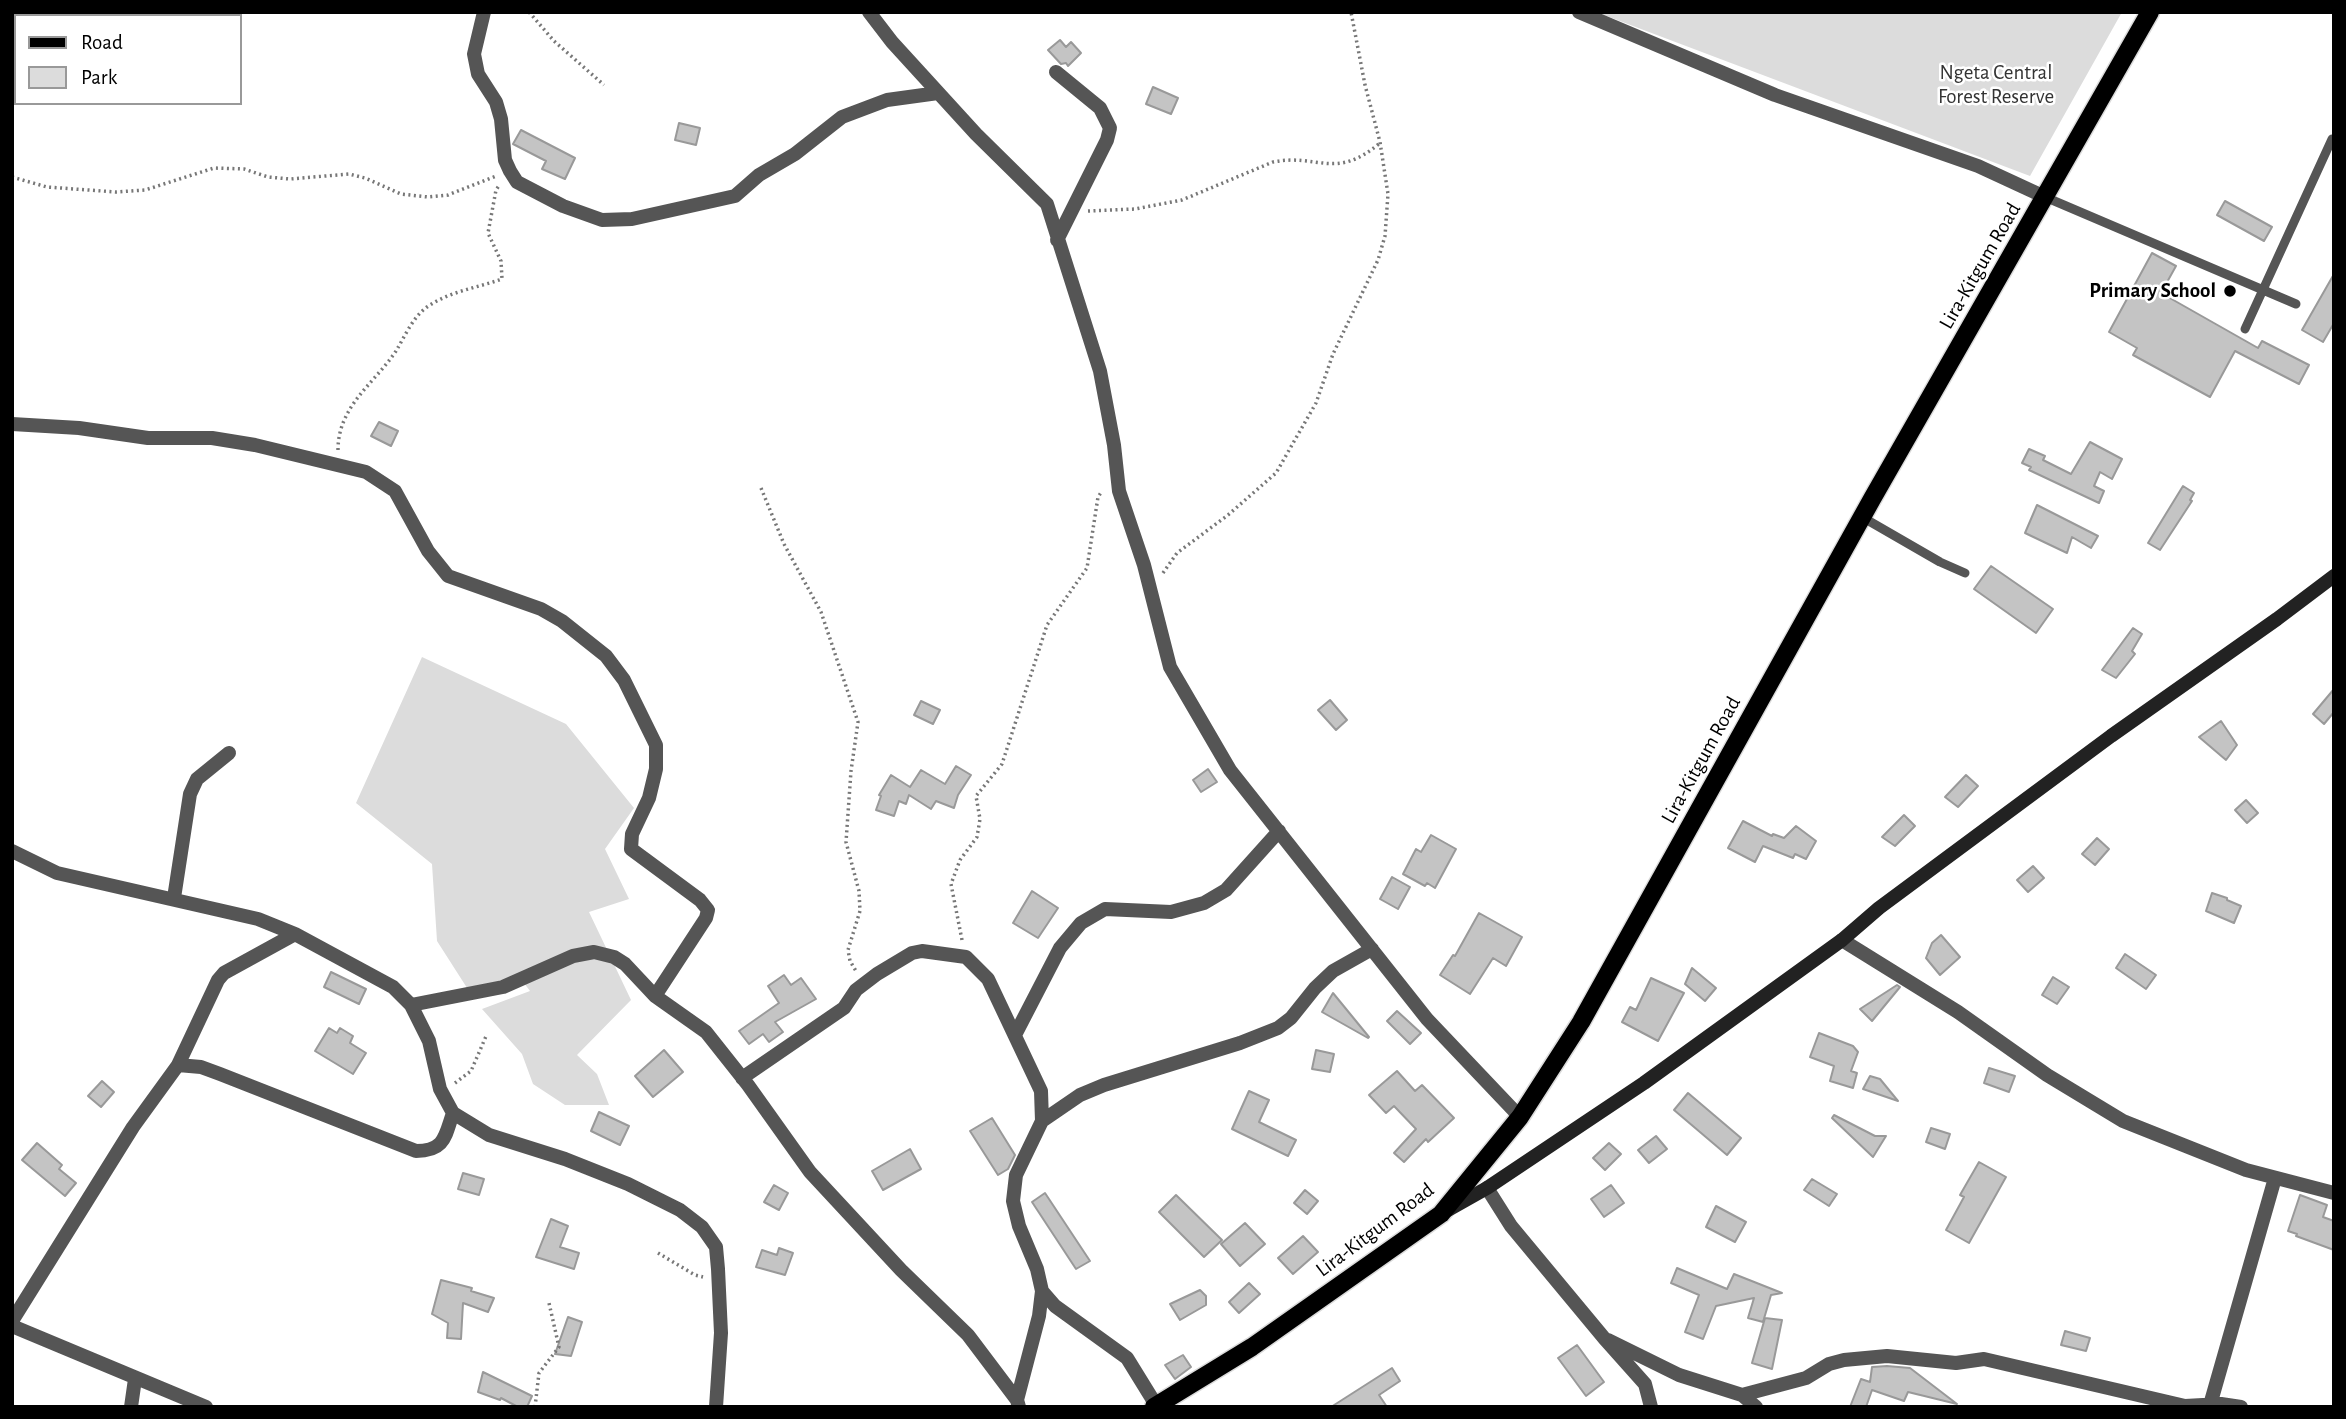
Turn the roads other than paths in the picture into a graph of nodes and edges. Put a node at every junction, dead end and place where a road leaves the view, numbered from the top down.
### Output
1 (484, 12) edge
2 (869, 12) edge
3 (1579, 12) edge
4 (2150, 12) edge
5 (1056, 72) dead end
6 (938, 93) junction
7 (2332, 139) edge
8 (2045, 198) junction
9 (1057, 240) junction
10 (2263, 290) junction
11 (2296, 304) dead end
12 (2245, 329) dead end
13 (12, 424) edge
14 (1862, 517) junction
15 (1965, 573) dead end
16 (2334, 576) edge
17 (229, 753) dead end
18 (1279, 831) junction
19 (12, 851) edge
20 (174, 898) junction
21 (295, 934) junction
22 (1842, 940) junction
23 (1372, 949) junction
24 (655, 996) junction
25 (411, 1005) junction
26 (1015, 1035) junction
27 (178, 1065) junction
28 (742, 1078) junction
29 (453, 1113) junction
30 (1520, 1117) junction
31 (1041, 1121) junction
32 (2275, 1178) junction
33 (1487, 1188) junction
34 (2334, 1193) edge
35 (1441, 1214) junction
36 (1042, 1291) junction
37 (12, 1323) edge
38 (1604, 1338) junction
39 (135, 1379) junction
40 (1742, 1395) junction
41 (1018, 1404) edge
42 (2210, 1405) junction
43 (1155, 1406) edge
44 (131, 1407) edge
45 (206, 1407) edge
46 (716, 1407) edge
47 (1651, 1407) edge
48 (1756, 1407) edge
49 (2241, 1407) edge

1 - 6 street
2 - 6 street
3 - 8 street
4 - 8 main road, Lira-Kitgum Road
5 - 9 street
6 - 9 street
7 - 10 lane
8 - 10 lane
8 - 14 main road, Lira-Kitgum Road
9 - 18 street
10 - 11 lane
10 - 12 lane
13 - 24 street
14 - 15 lane
14 - 30 main road, Lira-Kitgum Road
16 - 22 main road
17 - 20 street
18 - 23 street
18 - 26 street
19 - 20 street
20 - 21 street
21 - 25 street
21 - 27 street
22 - 32 street
22 - 33 main road
23 - 30 street
23 - 31 street
24 - 25 street
24 - 28 street
25 - 29 street
26 - 28 street
26 - 31 street
27 - 29 street
27 - 37 street
28 - 41 street
29 - 46 street
30 - 35 main road, Lira-Kitgum Road
31 - 36 street
32 - 34 street
32 - 42 street
33 - 35 main road
33 - 38 street
35 - 43 main road, Lira-Kitgum Road
36 - 41 street
36 - 43 street
37 - 39 street
38 - 40 street
38 - 47 street
39 - 44 street
39 - 45 street
40 - 42 street
40 - 48 street
42 - 49 street

